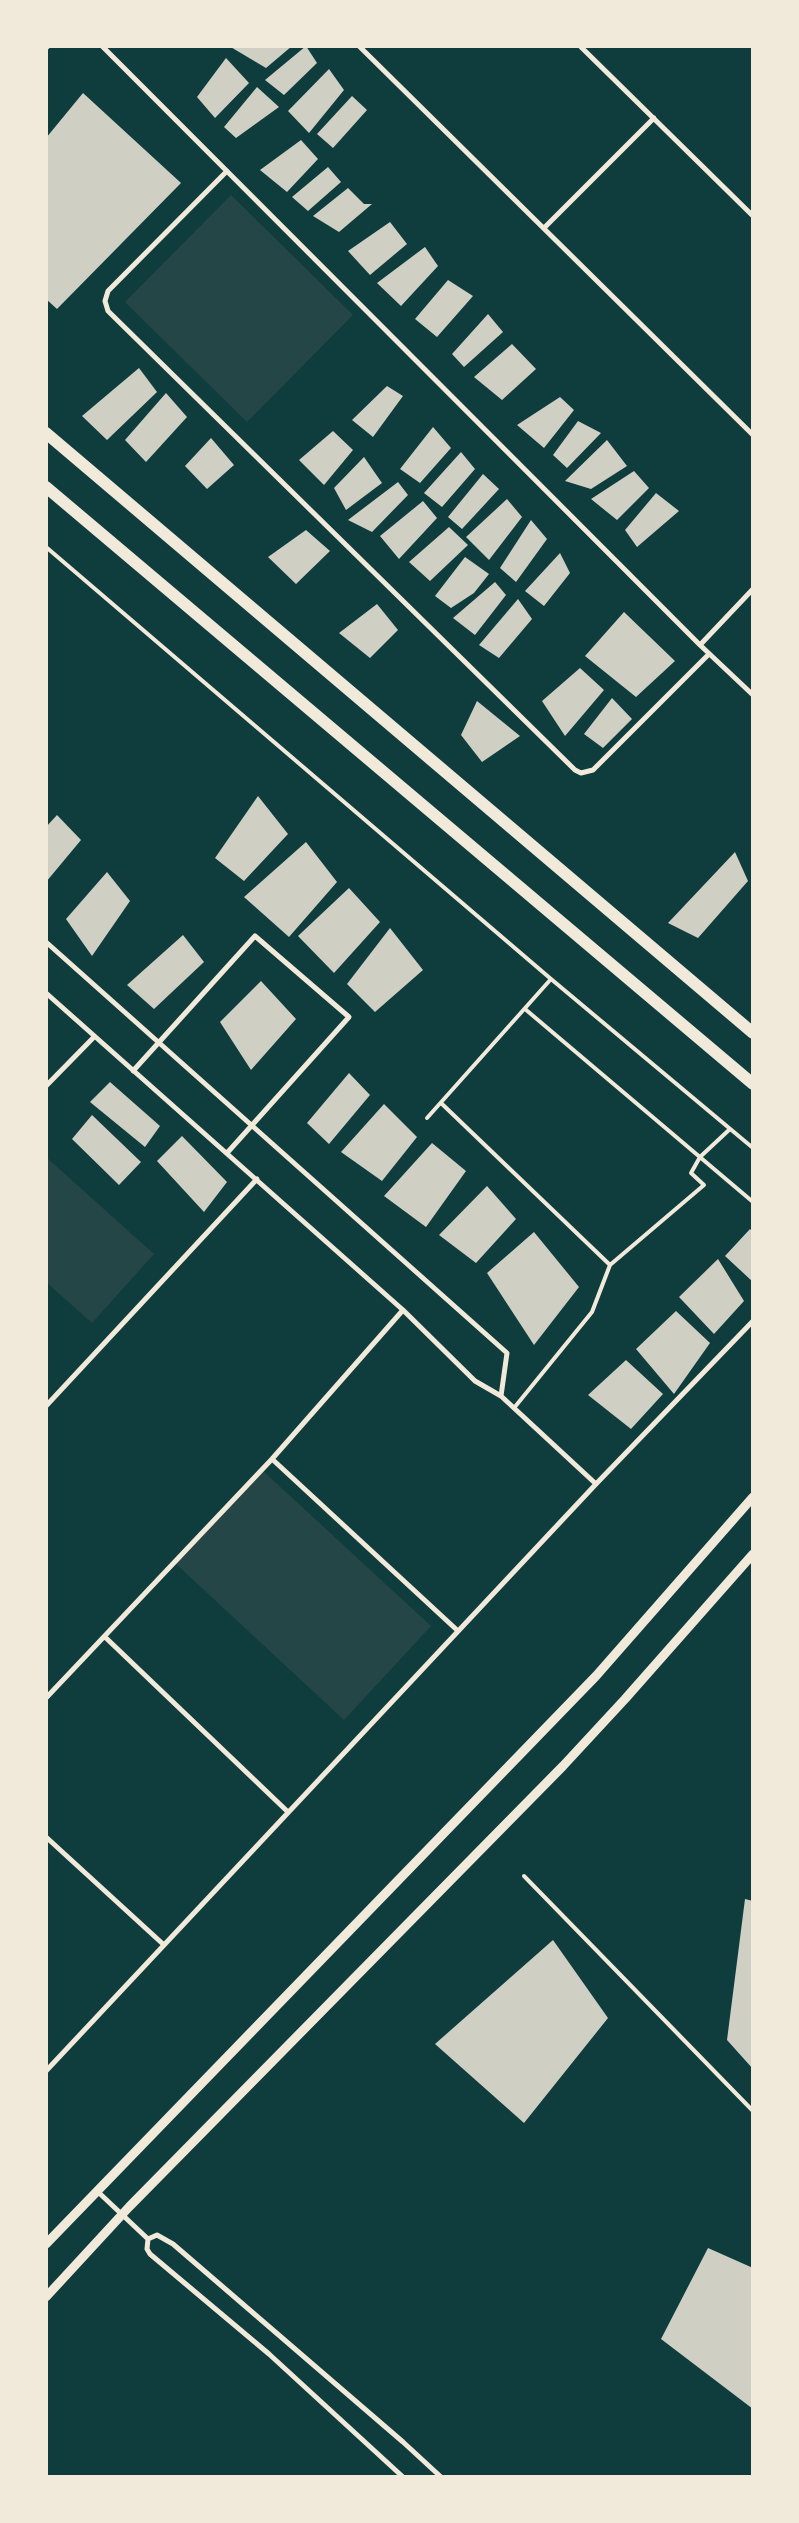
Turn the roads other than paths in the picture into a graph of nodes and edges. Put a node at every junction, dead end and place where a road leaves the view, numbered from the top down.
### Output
1 (102, 46) edge
2 (359, 46) edge
3 (580, 46) edge
4 (654, 118) junction
5 (227, 171) junction
6 (753, 216) edge
7 (544, 227) junction
8 (46, 433) edge
9 (753, 435) edge
10 (46, 487) edge
11 (46, 547) edge
12 (753, 588) edge
13 (700, 645) junction
14 (709, 654) junction
15 (753, 695) edge
16 (46, 942) edge
17 (551, 979) junction
18 (46, 993) edge
19 (525, 1009) junction
20 (753, 1033) edge
21 (94, 1038) junction
22 (159, 1042) junction
23 (133, 1071) junction
24 (753, 1084) edge
25 (46, 1086) edge
26 (441, 1103) junction
27 (427, 1118) dead end
28 (251, 1126) junction
29 (730, 1129) junction
30 (753, 1148) edge
31 (227, 1153) junction
32 (700, 1157) junction
33 (257, 1179) junction
34 (753, 1202) edge
35 (610, 1265) junction
36 (403, 1310) junction
37 (753, 1321) edge
38 (501, 1396) junction
39 (46, 1406) edge
40 (514, 1408) junction
41 (272, 1459) junction
42 (596, 1484) junction
43 (753, 1497) edge
44 (753, 1554) edge
45 (458, 1631) junction
46 (105, 1637) junction
47 (46, 1698) edge
48 (288, 1812) junction
49 (46, 1837) edge
50 (524, 1876) dead end
51 (164, 1946) junction
52 (46, 2071) edge
53 (753, 2111) edge
54 (96, 2190) junction
55 (122, 2215) junction
56 (148, 2239) junction
57 (46, 2244) edge
58 (46, 2297) edge
59 (403, 2477) edge
60 (441, 2477) edge

1 - 5 street
2 - 7 street
3 - 4 street
4 - 6 street
4 - 7 street
5 - 13 street
5 - 14 street
7 - 9 street
8 - 20 main road
10 - 24 main road
11 - 17 lane
12 - 13 street
13 - 14 street
14 - 15 street
16 - 22 street
17 - 19 lane
17 - 29 lane
18 - 21 street
19 - 26 lane
19 - 32 lane
21 - 23 street
21 - 25 street
22 - 23 street
22 - 28 street
22 - 28 street
23 - 31 street
26 - 27 lane
26 - 35 lane
28 - 31 street
28 - 38 street
29 - 30 lane
29 - 32 lane
31 - 33 street
32 - 34 lane
32 - 35 lane
33 - 36 street
33 - 39 street
35 - 40 lane
36 - 38 street
36 - 41 street
37 - 42 street
38 - 40 street
40 - 42 street
41 - 45 street
41 - 46 street
42 - 45 street
43 - 54 street
44 - 55 street
45 - 48 street
46 - 47 street
46 - 48 street
48 - 51 street
49 - 51 street
50 - 53 lane
51 - 52 street
54 - 55 street
54 - 57 street
55 - 56 street
55 - 58 street
56 - 59 street
56 - 60 street

